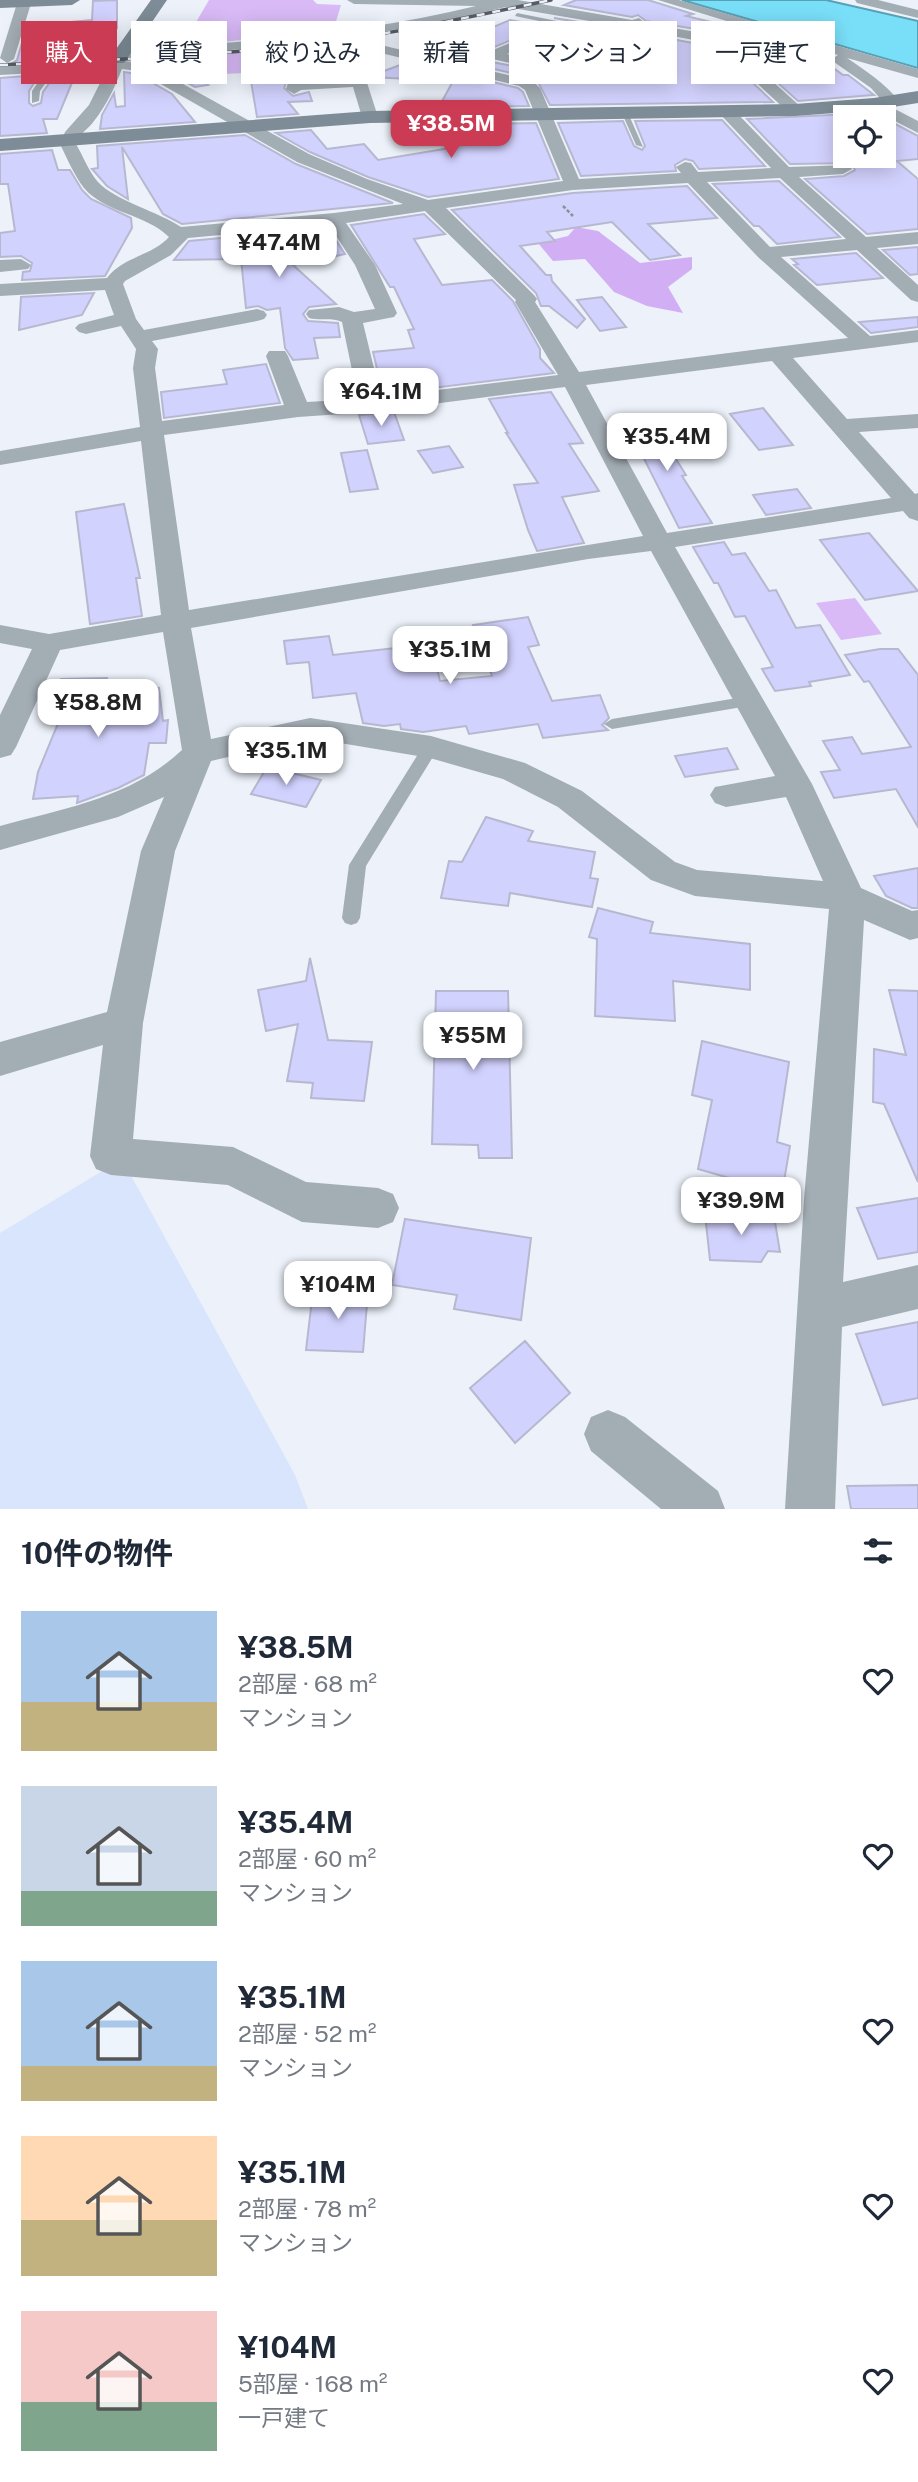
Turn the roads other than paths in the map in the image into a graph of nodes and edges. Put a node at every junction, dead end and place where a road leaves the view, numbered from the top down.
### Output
1 (72, 0) edge
2 (159, 0) edge
3 (354, 0) edge
4 (24, 1) edge
5 (672, 2) edge
6 (868, 2) edge
7 (0, 3) edge
8 (918, 3) edge
9 (500, 4) junction
10 (542, 7) junction
11 (918, 14) edge
12 (517, 15) junction
13 (499, 19) dead end
14 (547, 21) edge
15 (619, 21) edge
16 (640, 21) edge
17 (740, 21) edge
18 (677, 32) edge
19 (509, 48) edge
20 (835, 49) edge
21 (385, 50) edge
22 (835, 57) edge
23 (119, 59) junction
24 (509, 59) edge
25 (2, 63) edge
26 (21, 65) edge
27 (918, 74) edge
28 (509, 79) edge
29 (41, 84) edge
30 (326, 84) edge
31 (361, 84) edge
32 (526, 84) edge
33 (294, 89) dead end
34 (918, 97) edge
35 (35, 101) dead end
36 (883, 103) junction
37 (795, 110) junction
38 (726, 111) junction
39 (541, 113) junction
40 (624, 113) junction
41 (370, 117) junction
42 (242, 125) junction
43 (918, 128) edge
44 (68, 139) junction
45 (0, 145) edge
46 (640, 145) dead end
47 (843, 169) dead end
48 (690, 173) junction
49 (786, 174) junction
50 (573, 186) junction
51 (425, 205) junction
52 (334, 219) junction
53 (177, 233) junction
54 (918, 238) edge
55 (861, 244) junction
56 (765, 253) junction
57 (21, 265) dead end
58 (0, 266) edge
59 (113, 284) junction
60 (0, 290) edge
61 (918, 296) edge
62 (316, 314) dead end
63 (257, 315) dead end
64 (352, 319) junction
65 (86, 328) dead end
66 (132, 328) junction
67 (918, 336) edge
68 (864, 342) junction
69 (776, 352) junction
70 (277, 356) dead end
71 (571, 378) junction
72 (371, 405) junction
73 (298, 410) junction
74 (250, 416) junction
75 (918, 421) edge
76 (843, 426) junction
77 (153, 432) junction
78 (253, 441) dead end
79 (0, 458) edge
80 (915, 505) edge
81 (659, 542) junction
82 (176, 622) junction
83 (0, 634) edge
84 (49, 643) junction
85 (749, 701) junction
86 (612, 724) dead end
87 (0, 747) edge
88 (431, 747) junction
89 (198, 752) junction
90 (796, 784) junction
91 (726, 794) dead end
92 (0, 838) edge
93 (848, 897) junction
94 (351, 918) dead end
95 (918, 924) edge
96 (124, 1023) junction
97 (0, 1059) edge
98 (378, 1208) dead end
99 (918, 1287) edge
100 (819, 1310) junction
101 (608, 1434) dead end
102 (700, 1509) edge
103 (810, 1509) edge

1 - 4 street
2 - 23 street
3 - 9 street
4 - 7 street
4 - 25 street
5 - 16 street
5 - 17 street
6 - 8 street
6 - 11 street
9 - 10 street
9 - 23 street
10 - 12 street
10 - 15 street
12 - 13 street
12 - 14 lane
18 - 37 street
19 - 24 street
20 - 27 street
21 - 28 street
22 - 36 street
23 - 25 street
23 - 42 street
23 - 44 street
25 - 26 street
29 - 35 lane
30 - 33 street
31 - 41 street
32 - 39 street
34 - 36 street
36 - 37 street
36 - 43 street
37 - 38 street
38 - 40 street
38 - 49 street
39 - 40 street
39 - 41 street
39 - 50 street
40 - 46 lane
41 - 42 street
42 - 44 street
42 - 51 street
44 - 45 street
44 - 53 street
47 - 49 street
48 - 49 street
48 - 50 street
48 - 56 street
49 - 55 street
50 - 51 street
51 - 52 street
51 - 71 street
52 - 53 street
52 - 64 street
53 - 59 street
54 - 55 street
55 - 56 street
55 - 61 street
56 - 68 street
57 - 58 street
59 - 60 street
59 - 66 street
62 - 64 street
63 - 66 street
64 - 72 street
65 - 66 street
66 - 77 street
67 - 68 street
68 - 69 street
69 - 71 street
69 - 76 street
70 - 73 street
71 - 72 street
71 - 81 street
72 - 73 street
73 - 74 street
74 - 77 street
74 - 78 street
75 - 76 street
76 - 80 street
77 - 79 street
77 - 82 street
80 - 81 street
81 - 82 street
81 - 85 street
82 - 84 street
82 - 89 street
83 - 84 street
84 - 87 street
85 - 86 lane
85 - 90 street
88 - 89 street
88 - 93 street
88 - 94 lane
89 - 92 street
89 - 96 street
90 - 91 street
90 - 93 street
93 - 95 street
93 - 100 street
96 - 97 street
96 - 98 street
99 - 100 street
100 - 103 street
101 - 102 street

